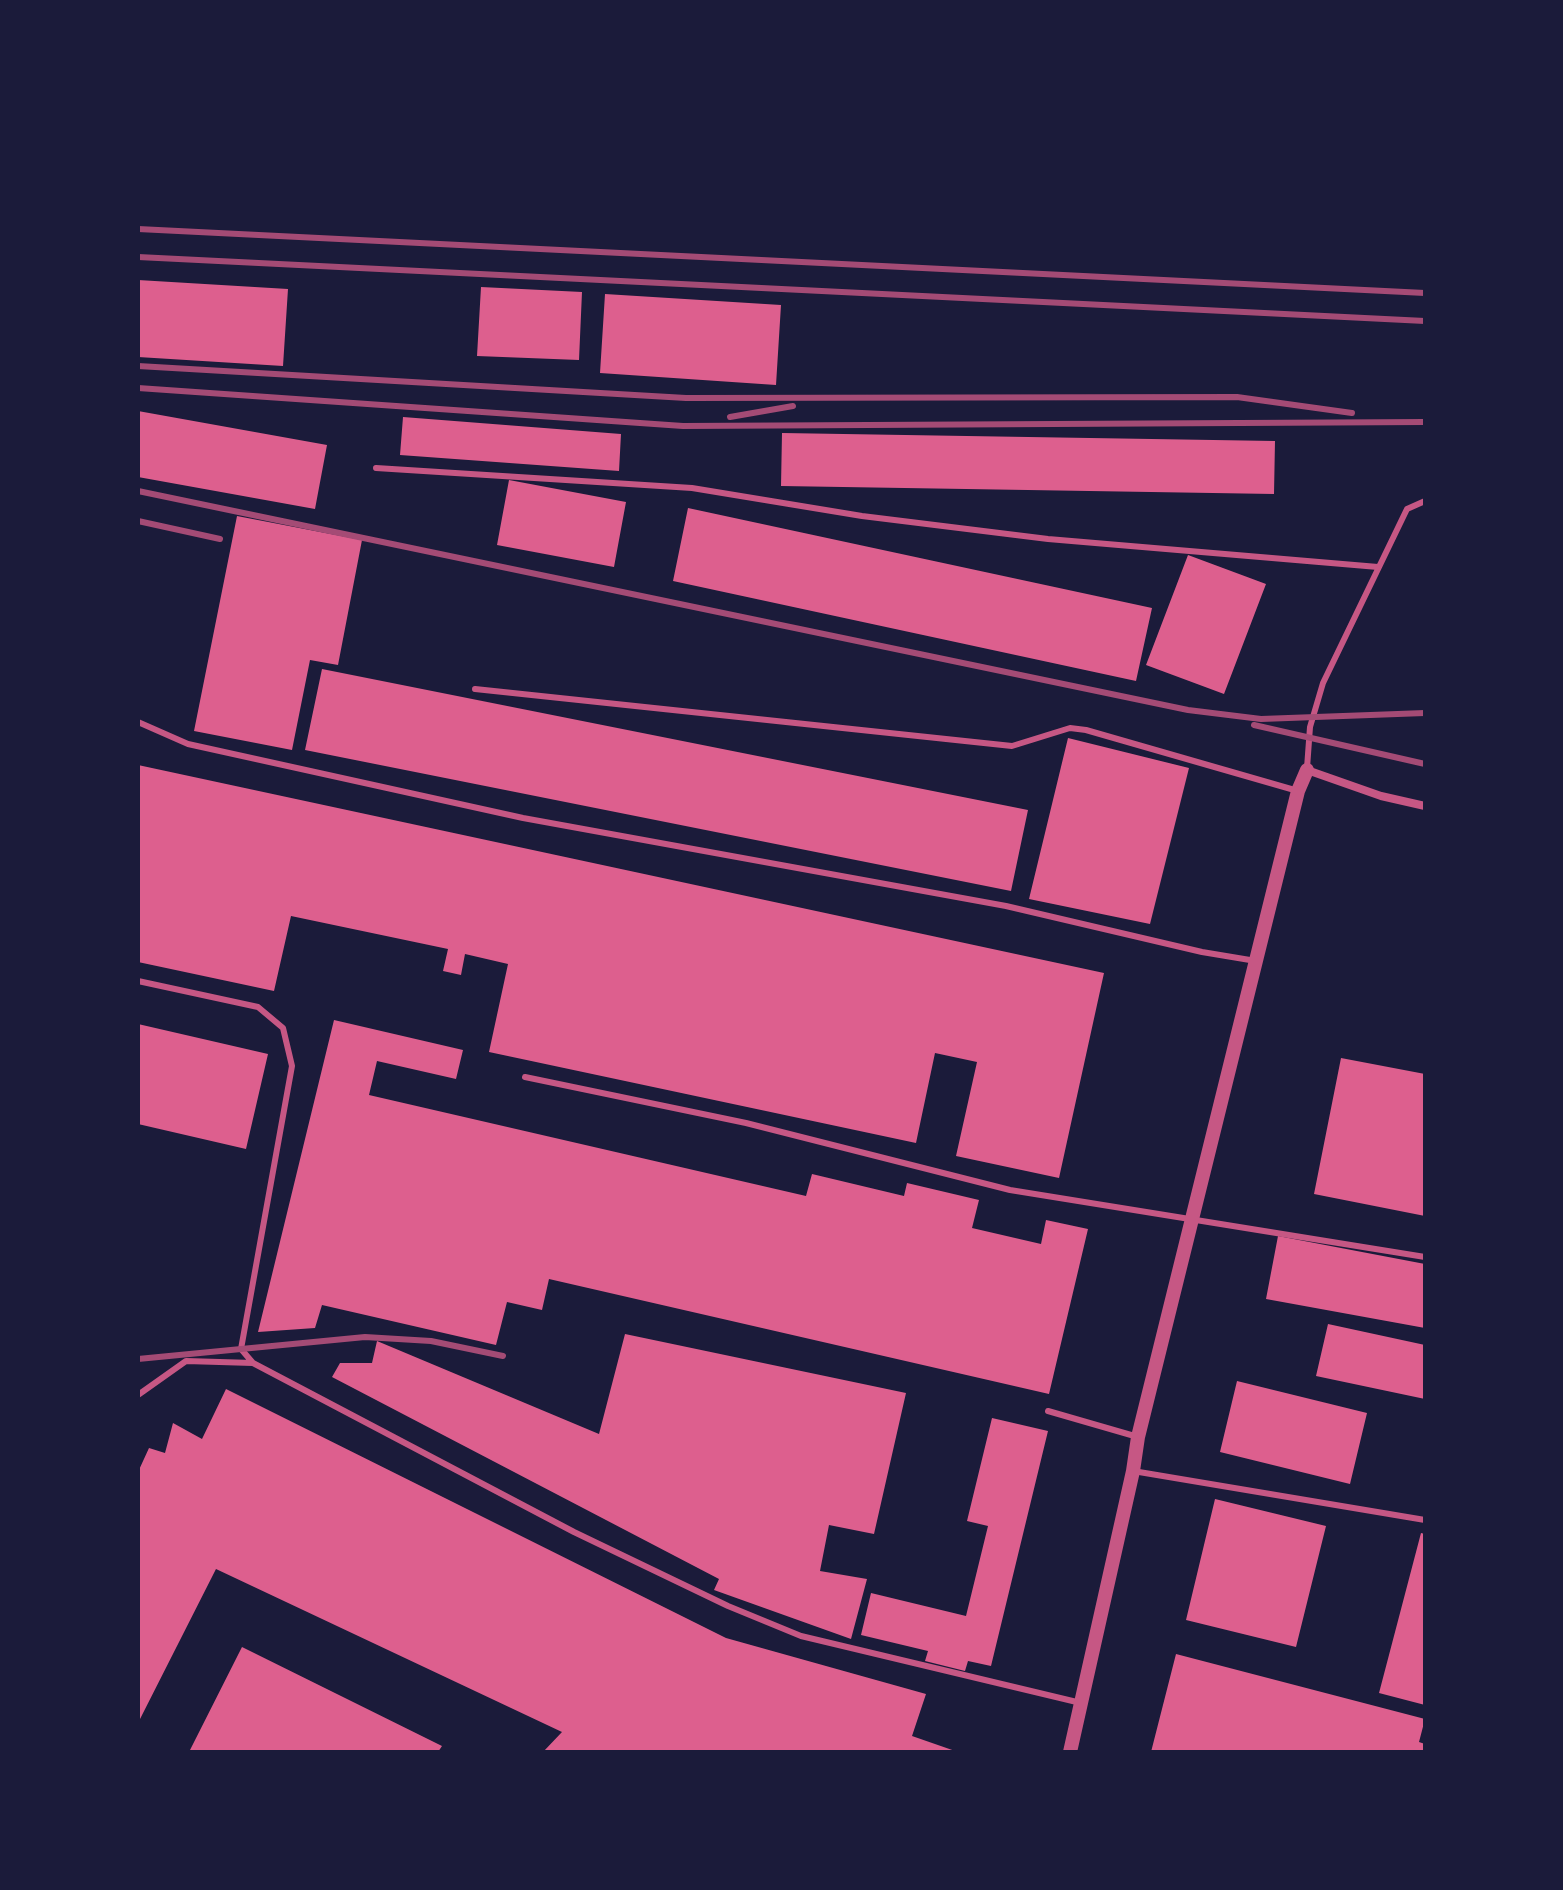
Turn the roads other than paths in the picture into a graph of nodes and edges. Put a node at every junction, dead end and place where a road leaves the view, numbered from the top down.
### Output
1 (376, 468) dead end
2 (1425, 501) edge
3 (1378, 567) junction
4 (475, 689) dead end
5 (138, 722) edge
6 (1307, 770) junction
7 (1298, 791) junction
8 (1425, 806) edge
9 (1257, 961) junction
10 (138, 981) edge
11 (525, 1077) dead end
12 (1192, 1220) junction
13 (1425, 1257) edge
14 (253, 1363) junction
15 (138, 1395) edge
16 (1048, 1411) dead end
17 (1138, 1437) junction
18 (1133, 1471) junction
19 (1425, 1520) edge
20 (1081, 1703) junction
21 (1070, 1752) edge

1 - 3 lane
2 - 3 lane
3 - 6 lane
4 - 7 lane
5 - 9 lane
6 - 7 street
6 - 8 street
7 - 9 street
9 - 12 street
10 - 14 lane
11 - 12 lane
12 - 13 lane
12 - 17 street
14 - 15 lane
14 - 20 lane
16 - 17 lane
17 - 18 street
18 - 19 lane
18 - 20 street
20 - 21 street

